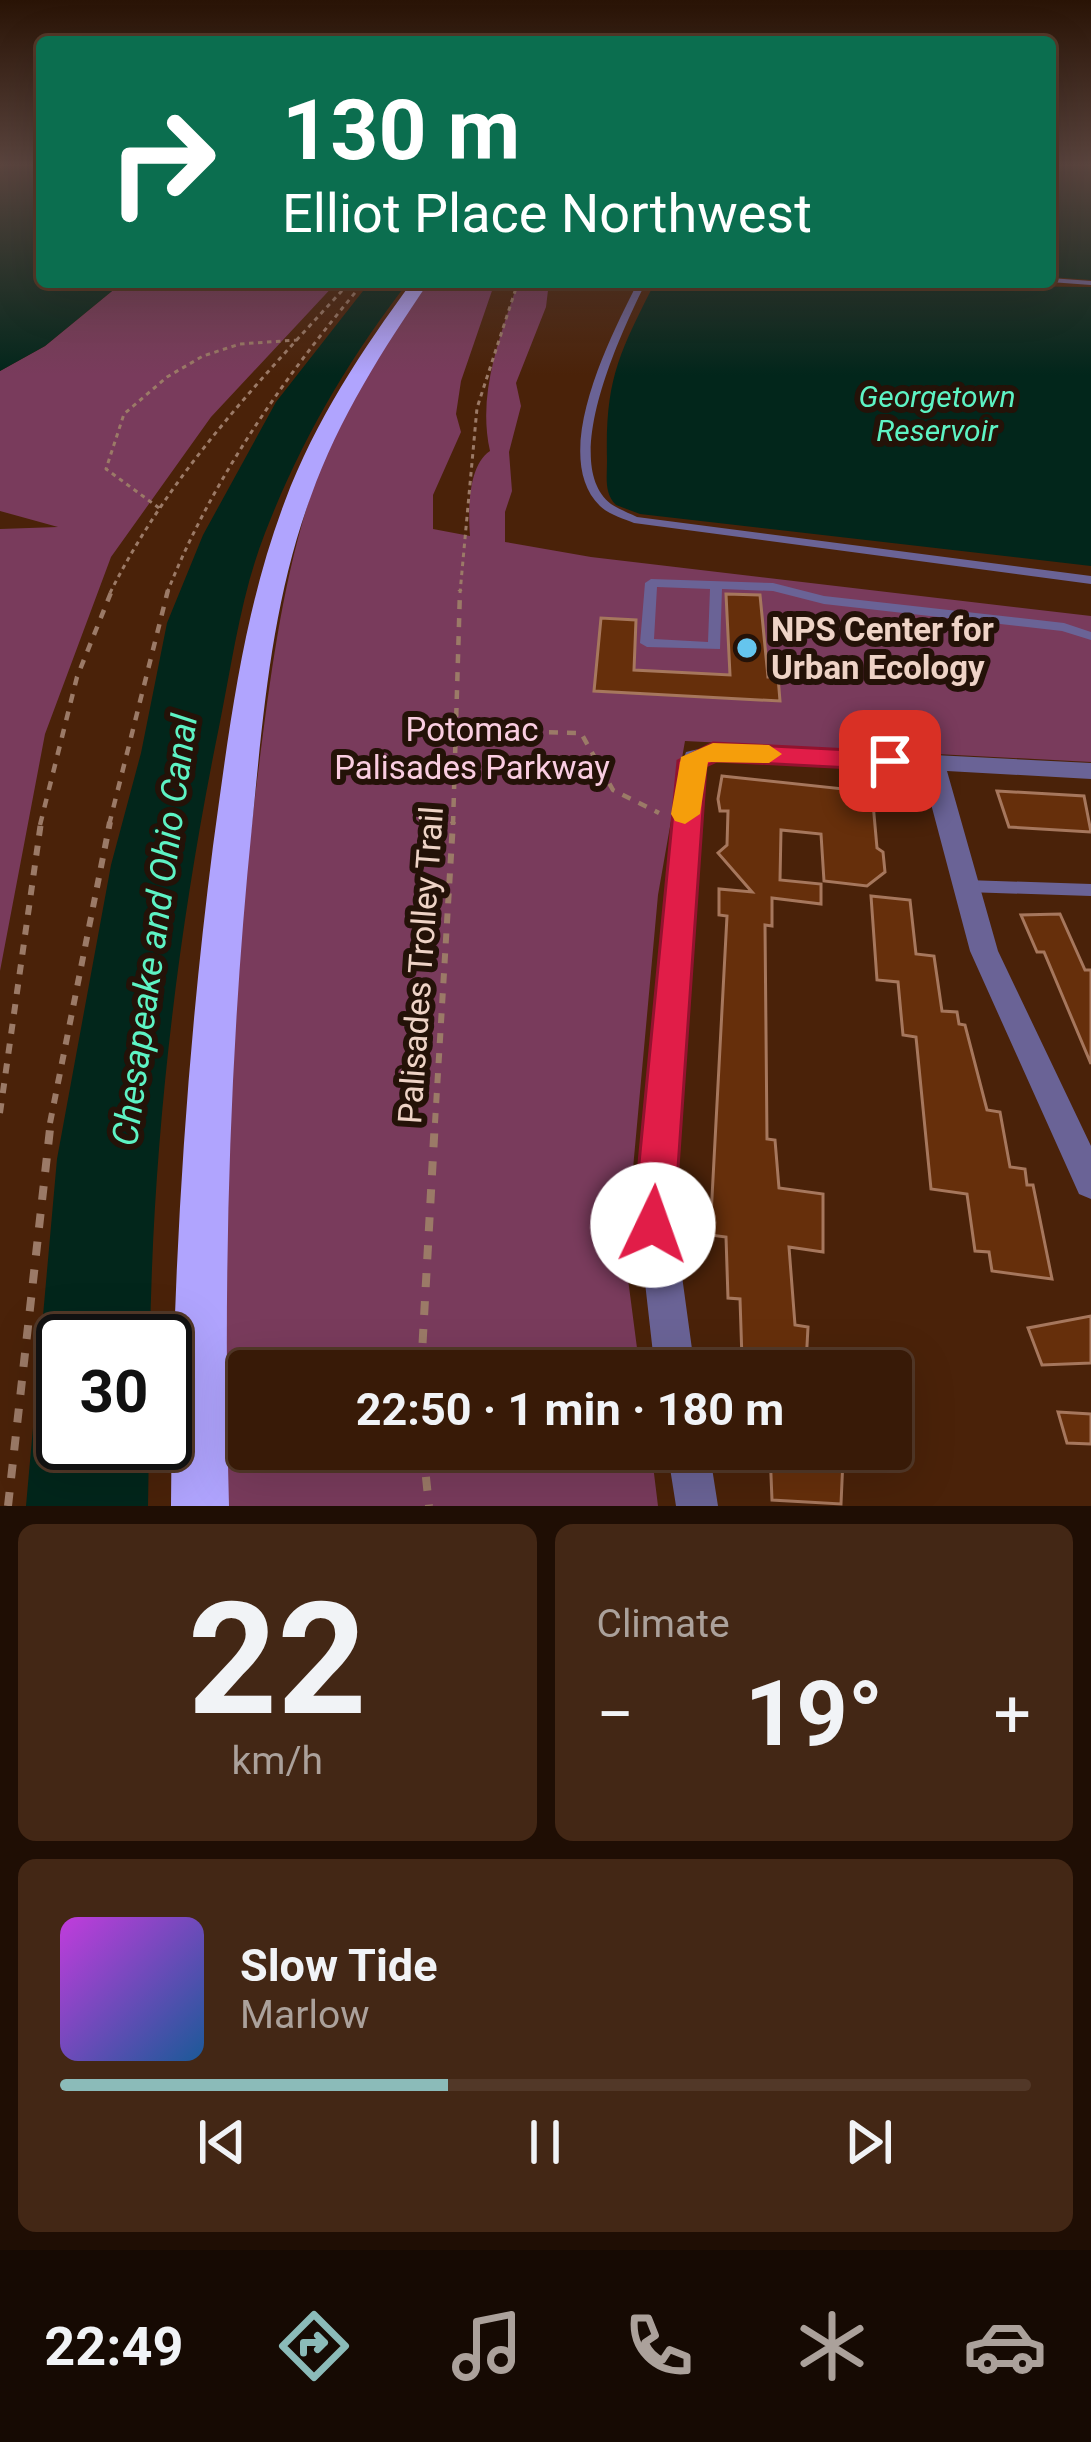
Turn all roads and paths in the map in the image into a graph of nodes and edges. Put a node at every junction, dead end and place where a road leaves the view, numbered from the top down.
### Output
1 (1056, 280) edge
2 (1091, 283) edge
3 (344, 288) edge
4 (359, 288) edge
5 (417, 288) edge
6 (516, 288) edge
7 (639, 288) edge
8 (297, 340) junction
9 (159, 508) junction
10 (1091, 580) edge
11 (716, 586) junction
12 (1091, 636) edge
13 (459, 730) junction
14 (932, 763) junction
15 (1091, 771) edge
16 (685, 820) junction
17 (966, 886) junction
18 (1091, 890) edge
19 (0, 1113) edge
20 (1091, 1183) edge
21 (421, 1350) edge
22 (672, 1350) edge
23 (425, 1470) edge
24 (691, 1470) edge
25 (8, 1506) edge
26 (200, 1506) edge
27 (429, 1506) edge
28 (697, 1506) edge

1 - 2 lane
3 - 8 path
4 - 25 path
5 - 26 highway
6 - 13 path, Palisades Trolley Trail
7 - 10 lane
8 - 9 path
8 - 9 path
9 - 19 path
11 - 11 lane
11 - 12 lane
13 - 16 path
13 - 21 path, Palisades Trolley Trail
14 - 15 street
14 - 16 street
14 - 17 street
16 - 22 street
17 - 18 lane
17 - 20 street
23 - 27 path
24 - 28 street

